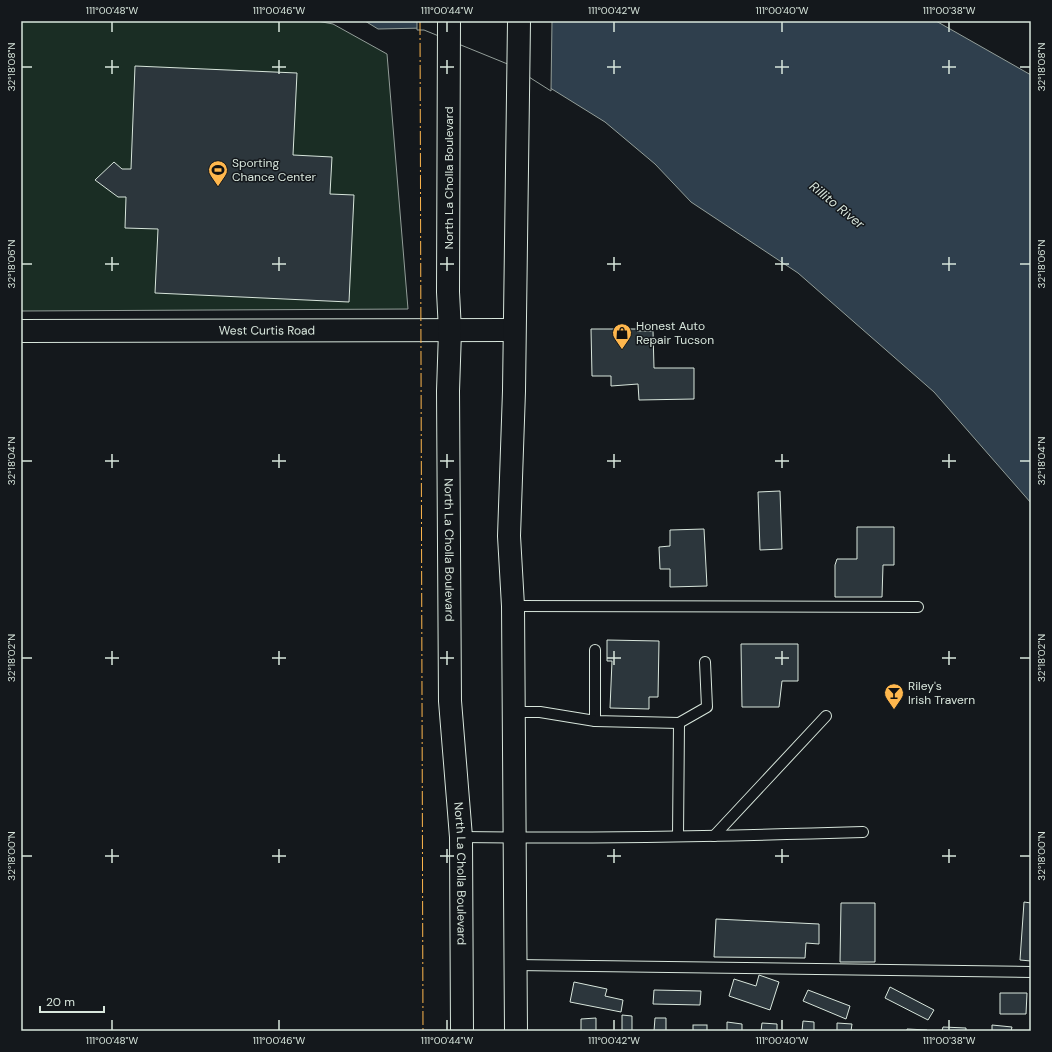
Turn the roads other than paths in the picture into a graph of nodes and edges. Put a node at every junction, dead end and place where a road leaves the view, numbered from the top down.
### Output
1 (449, 21) edge
2 (519, 21) edge
3 (514, 330) junction
4 (21, 331) edge
5 (450, 331) junction
6 (513, 606) junction
7 (918, 607) dead end
8 (595, 650) dead end
9 (705, 662) dead end
10 (514, 712) junction
11 (826, 716) dead end
12 (595, 721) junction
13 (679, 723) junction
14 (863, 832) dead end
15 (678, 836) junction
16 (714, 836) junction
17 (461, 837) junction
18 (515, 838) junction
19 (516, 964) junction
20 (1031, 972) edge
21 (462, 1031) edge
22 (516, 1031) edge

1 - 5 main road, North La Cholla Boulevard
2 - 3 main road
3 - 5 main road, West Curtis Road
3 - 6 main road
4 - 5 main road, West Curtis Road
5 - 17 main road, North La Cholla Boulevard
6 - 7 lane
6 - 10 main road
8 - 12 lane
9 - 13 lane
10 - 12 lane
10 - 18 main road
11 - 16 lane
12 - 13 lane
13 - 15 lane
14 - 16 lane
15 - 16 lane
15 - 18 lane
17 - 18 lane
17 - 21 main road, North La Cholla Boulevard
18 - 19 main road
19 - 20 lane
19 - 22 main road

